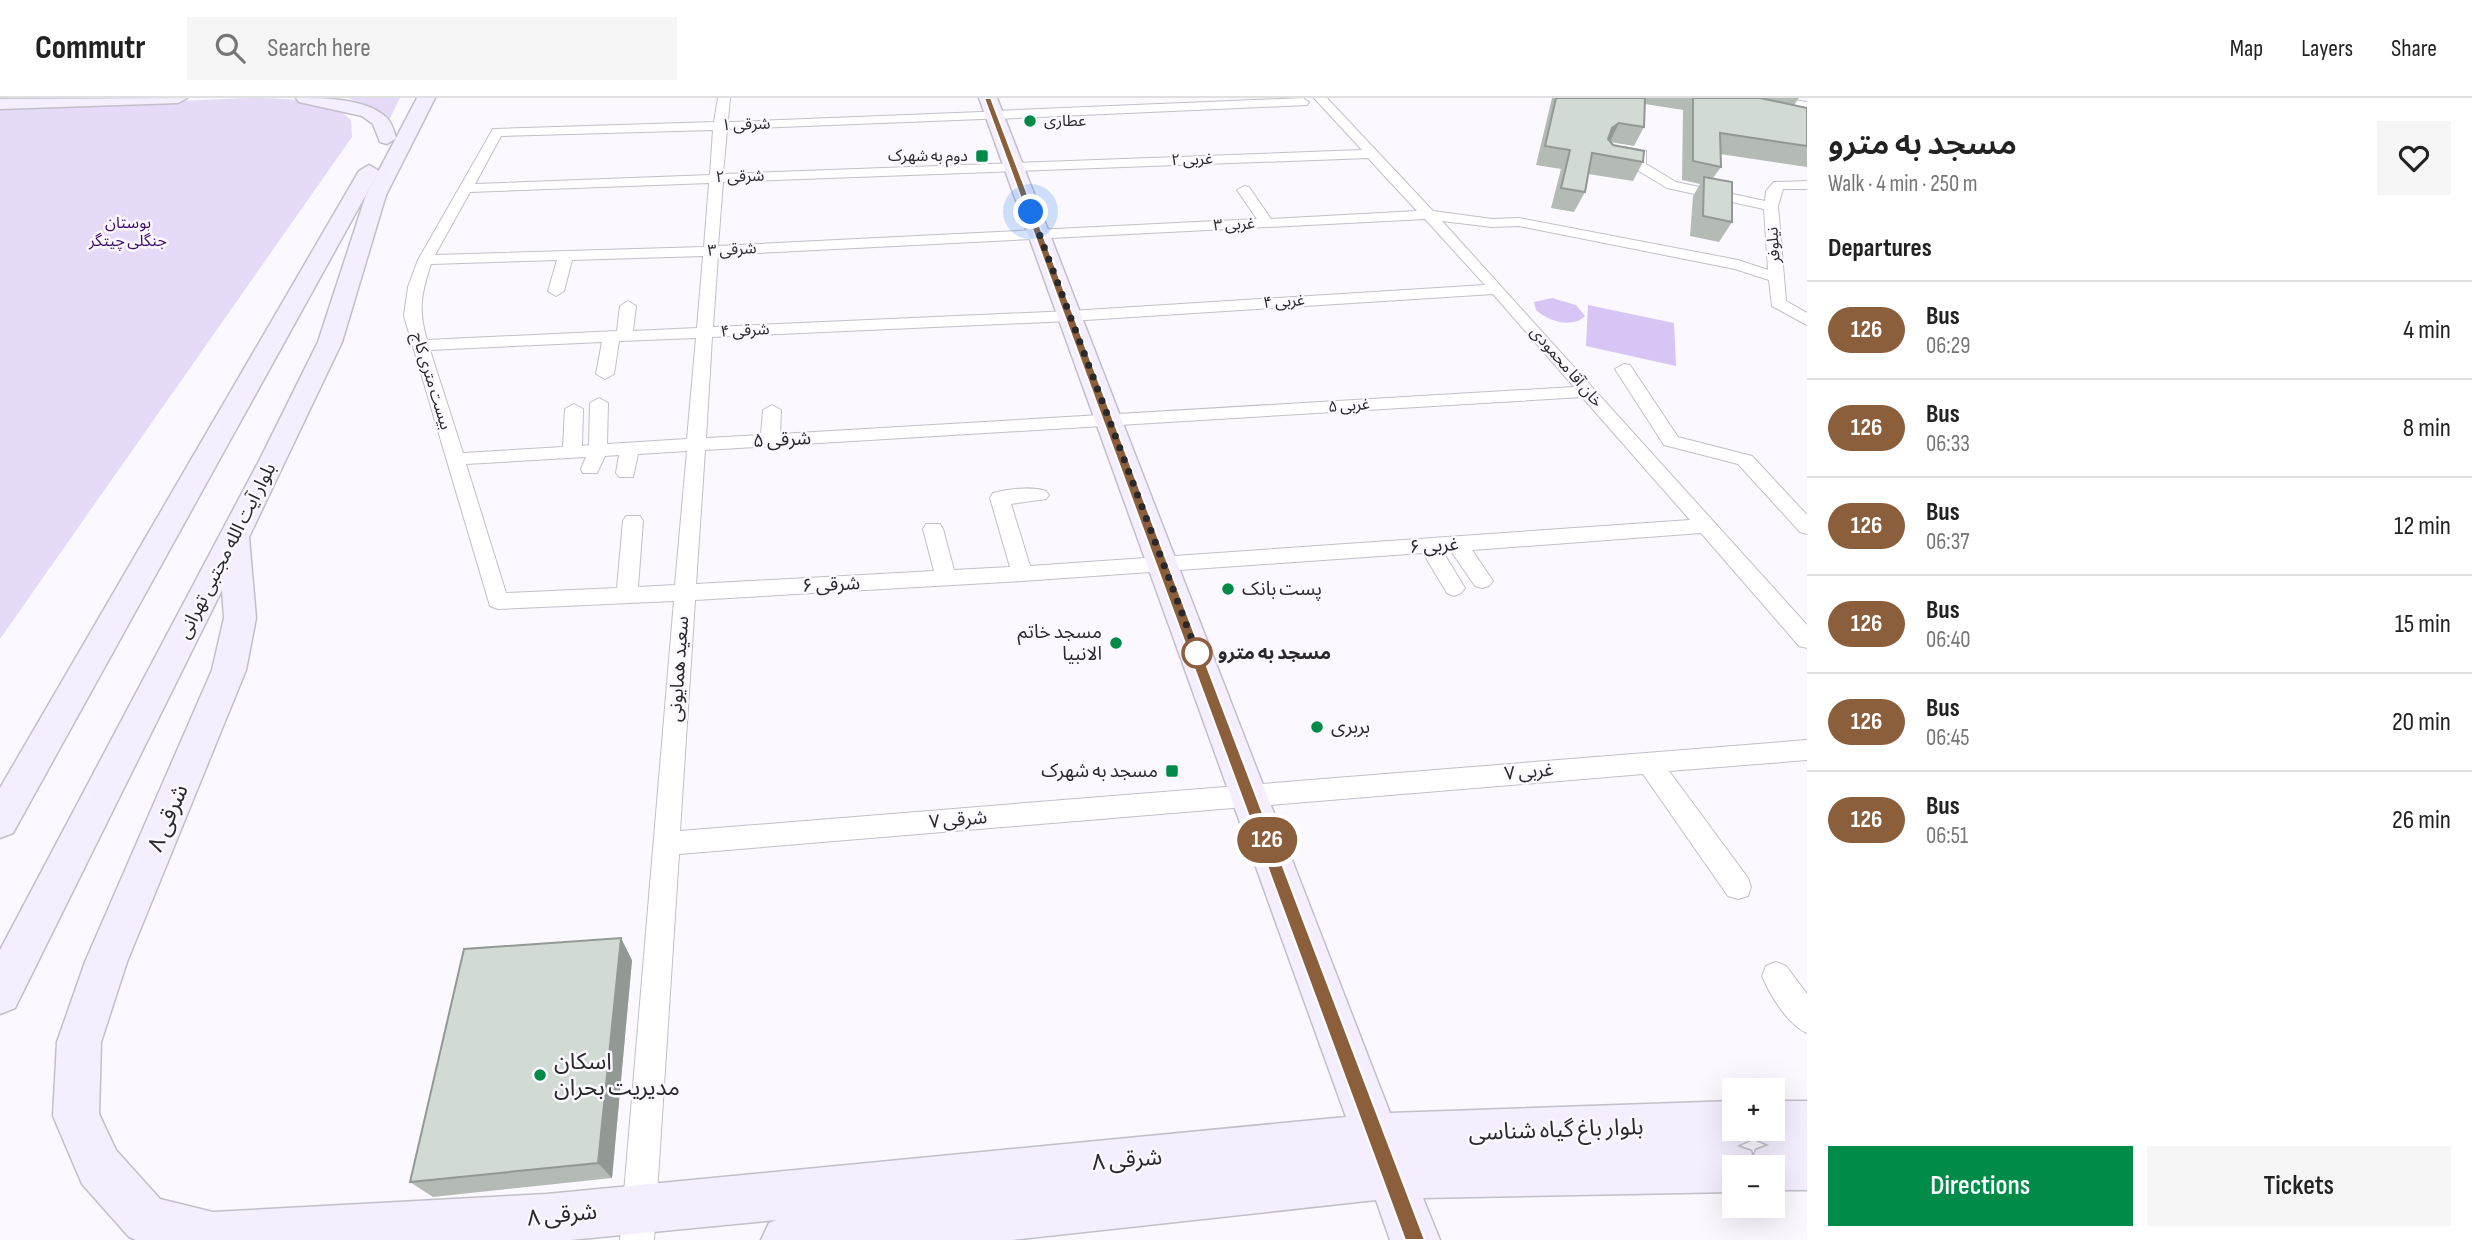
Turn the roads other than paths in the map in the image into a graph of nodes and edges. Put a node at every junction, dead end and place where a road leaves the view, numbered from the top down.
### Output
1 (50, 98) edge
2 (61, 98) edge
3 (178, 98) edge
4 (305, 98) edge
5 (443, 98) edge
6 (724, 98) edge
7 (1757, 98) edge
8 (1308, 99) edge
9 (0, 102) edge
10 (417, 104) edge
11 (991, 106) edge
12 (1807, 106) edge
13 (720, 126) junction
14 (497, 132) joint
15 (387, 138) junction
16 (1371, 154) junction
17 (1609, 154) edge
18 (1014, 166) junction
19 (716, 178) junction
20 (1807, 185) edge
21 (466, 188) junction
22 (1244, 190) dead end
23 (1772, 206) junction
24 (1429, 215) junction
25 (1267, 223) junction
26 (1039, 235) junction
27 (710, 251) junction
28 (566, 256) junction
29 (425, 260) junction
30 (1777, 278) junction
31 (1497, 289) junction
32 (556, 291) dead end
33 (628, 306) dead end
34 (1070, 316) junction
35 (1807, 320) edge
36 (704, 333) junction
37 (617, 337) junction
38 (421, 345) junction
39 (1624, 369) dead end
40 (605, 374) dead end
41 (1588, 391) junction
42 (599, 402) dead end
43 (574, 409) dead end
44 (772, 410) dead end
45 (1110, 421) junction
46 (770, 441) junction
47 (696, 445) junction
48 (629, 449) junction
49 (598, 451) junction
50 (572, 452) junction
51 (455, 459) junction
52 (590, 469) dead end
53 (626, 473) dead end
54 (1039, 495) dead end
55 (633, 520) dead end
56 (1704, 526) junction
57 (1807, 527) edge
58 (933, 529) dead end
59 (234, 537) junction
60 (1457, 544) junction
61 (1429, 546) junction
62 (1164, 565) junction
63 (1022, 574) junction
64 (946, 578) junction
65 (1482, 581) dead end
66 (1454, 588) dead end
67 (685, 594) junction
68 (627, 596) junction
69 (498, 601) joint
70 (1807, 640) edge
71 (1807, 750) edge
72 (1648, 762) junction
73 (1250, 796) junction
74 (0, 822) edge
75 (666, 844) junction
76 (1738, 887) dead end
77 (1776, 976) dead end
78 (0, 993) edge
79 (1807, 1018) edge
80 (1785, 1124) edge
81 (1807, 1124) edge
82 (1722, 1125) edge
83 (1384, 1156) junction
84 (1807, 1166) edge
85 (1785, 1167) edge
86 (1722, 1168) edge
87 (638, 1224) edge
88 (786, 1240) edge
89 (1415, 1240) edge

1 - 2 street
1 - 9 street
3 - 9 street
4 - 15 street
5 - 10 street
6 - 13 street, سعید همایونی
7 - 12 street
8 - 11 street
8 - 16 street, خان آقا محمودی
10 - 15 street
10 - 59 street, بلوار آیت الله مجتبی تهرانی
11 - 13 lane, ۱ شرقی
11 - 18 street
13 - 14 street, ۱ شرقی
13 - 19 street, سعید همایونی
14 - 21 street, بیست متری کاج
15 - 74 street
16 - 18 street, ۲ غربی
16 - 24 street, خان آقا محمودی
17 - 23 street
18 - 19 street, ۲ شرقی
18 - 26 street
19 - 21 street, ۲ شرقی
19 - 27 street, سعید همایونی
20 - 23 street, نیلوفر
21 - 29 street, بیست متری کاج
22 - 25 street
23 - 30 street, نیلوفر
24 - 25 street, ۳ غربی
24 - 30 street, ۳ غربی
24 - 31 street, خان آقا محمودی
25 - 26 street, ۳ غربی
26 - 27 street, ۳ شرقی
26 - 34 street
27 - 28 street, ۳ شرقی
27 - 36 street, سعید همایونی
28 - 29 street, ۳ شرقی
28 - 32 street
29 - 38 street, بیست متری کاج
30 - 35 street, نیلوفر
31 - 34 street, ۴ غربی
31 - 41 street, خان آقا محمودی
33 - 37 street
34 - 36 street, ۴ شرقی
34 - 45 street
36 - 37 street, ۴ شرقی
36 - 47 street, سعید همایونی
37 - 38 street, ۴ شرقی
37 - 40 street
38 - 51 street, بیست متری کاج
39 - 57 street
41 - 45 street, ۵ غربی
41 - 56 street, خان آقا محمودی
42 - 49 street
43 - 50 street
44 - 46 street
45 - 46 street, ۵ شرقی
45 - 62 street
46 - 47 street, ۵ شرقی
47 - 48 street, ۵ شرقی
47 - 67 street, سعید همایونی
48 - 49 street, ۵ شرقی
48 - 53 street
49 - 50 street, ۵ شرقی
49 - 52 street
50 - 51 street, ۵ شرقی
51 - 69 street, بیست متری کاج
54 - 63 street
55 - 68 street
56 - 60 street, ۶ غربی
56 - 70 street, خان آقا محمودی
58 - 64 street
59 - 78 street, بلوار آیت الله مجتبی تهرانی
59 - 87 street, ۸ شرقی
60 - 61 street, ۶ غربی
60 - 65 street
61 - 62 street, ۶ غربی
61 - 66 street
62 - 63 street, ۶ شرقی
62 - 73 street
63 - 64 street, ۶ شرقی
64 - 67 street, ۶ شرقی
67 - 68 street, ۶ شرقی
67 - 75 street, سعید همایونی
68 - 69 street, ۶ شرقی
71 - 72 street, ۷ غربی
72 - 73 street, ۷ غربی
72 - 76 street
73 - 75 street, ۷ شرقی
73 - 83 street
75 - 87 street, سعید همایونی
77 - 79 street
80 - 81 street
82 - 83 street, بلوار باغ گیاه شناسی
83 - 86 street, بلوار باغ گیاه شناسی
83 - 87 street, ۸ شرقی
83 - 88 street, ۸ شرقی
83 - 89 street
84 - 85 street

